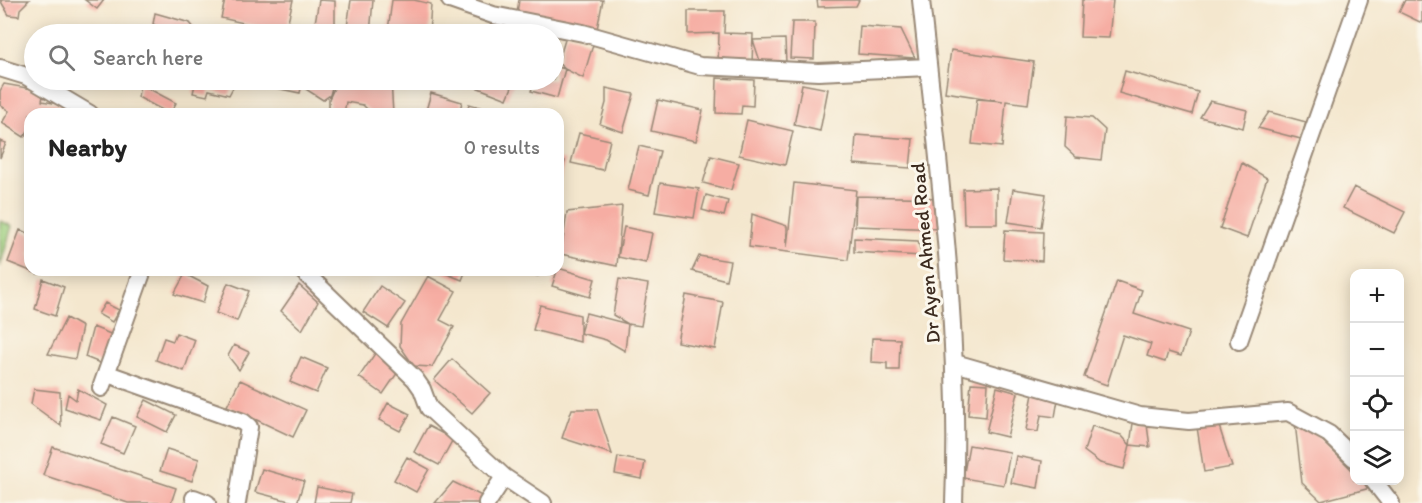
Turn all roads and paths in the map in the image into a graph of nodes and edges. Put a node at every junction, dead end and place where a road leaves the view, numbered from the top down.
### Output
1 (450, 0) edge
2 (921, 0) edge
3 (1359, 0) edge
4 (538, 24) edge
5 (564, 29) edge
6 (0, 68) edge
7 (928, 68) junction
8 (24, 75) edge
9 (50, 90) edge
10 (80, 108) edge
11 (141, 276) edge
12 (308, 276) edge
13 (1239, 341) dead end
14 (955, 363) junction
15 (1350, 455) edge
16 (504, 477) junction
17 (1377, 485) edge
18 (237, 503) edge
19 (487, 503) edge
20 (543, 503) edge
21 (954, 503) edge
22 (1391, 503) edge

1 - 4 street
2 - 7 street, Dr Ayen Ahmed Road
3 - 13 street
5 - 7 street
6 - 8 street
7 - 14 street, Dr Ayen Ahmed Road
9 - 10 street
11 - 18 street
12 - 16 street
14 - 15 street
14 - 21 street, Dr Ayen Ahmed Road
16 - 19 street
16 - 20 street
17 - 22 street

